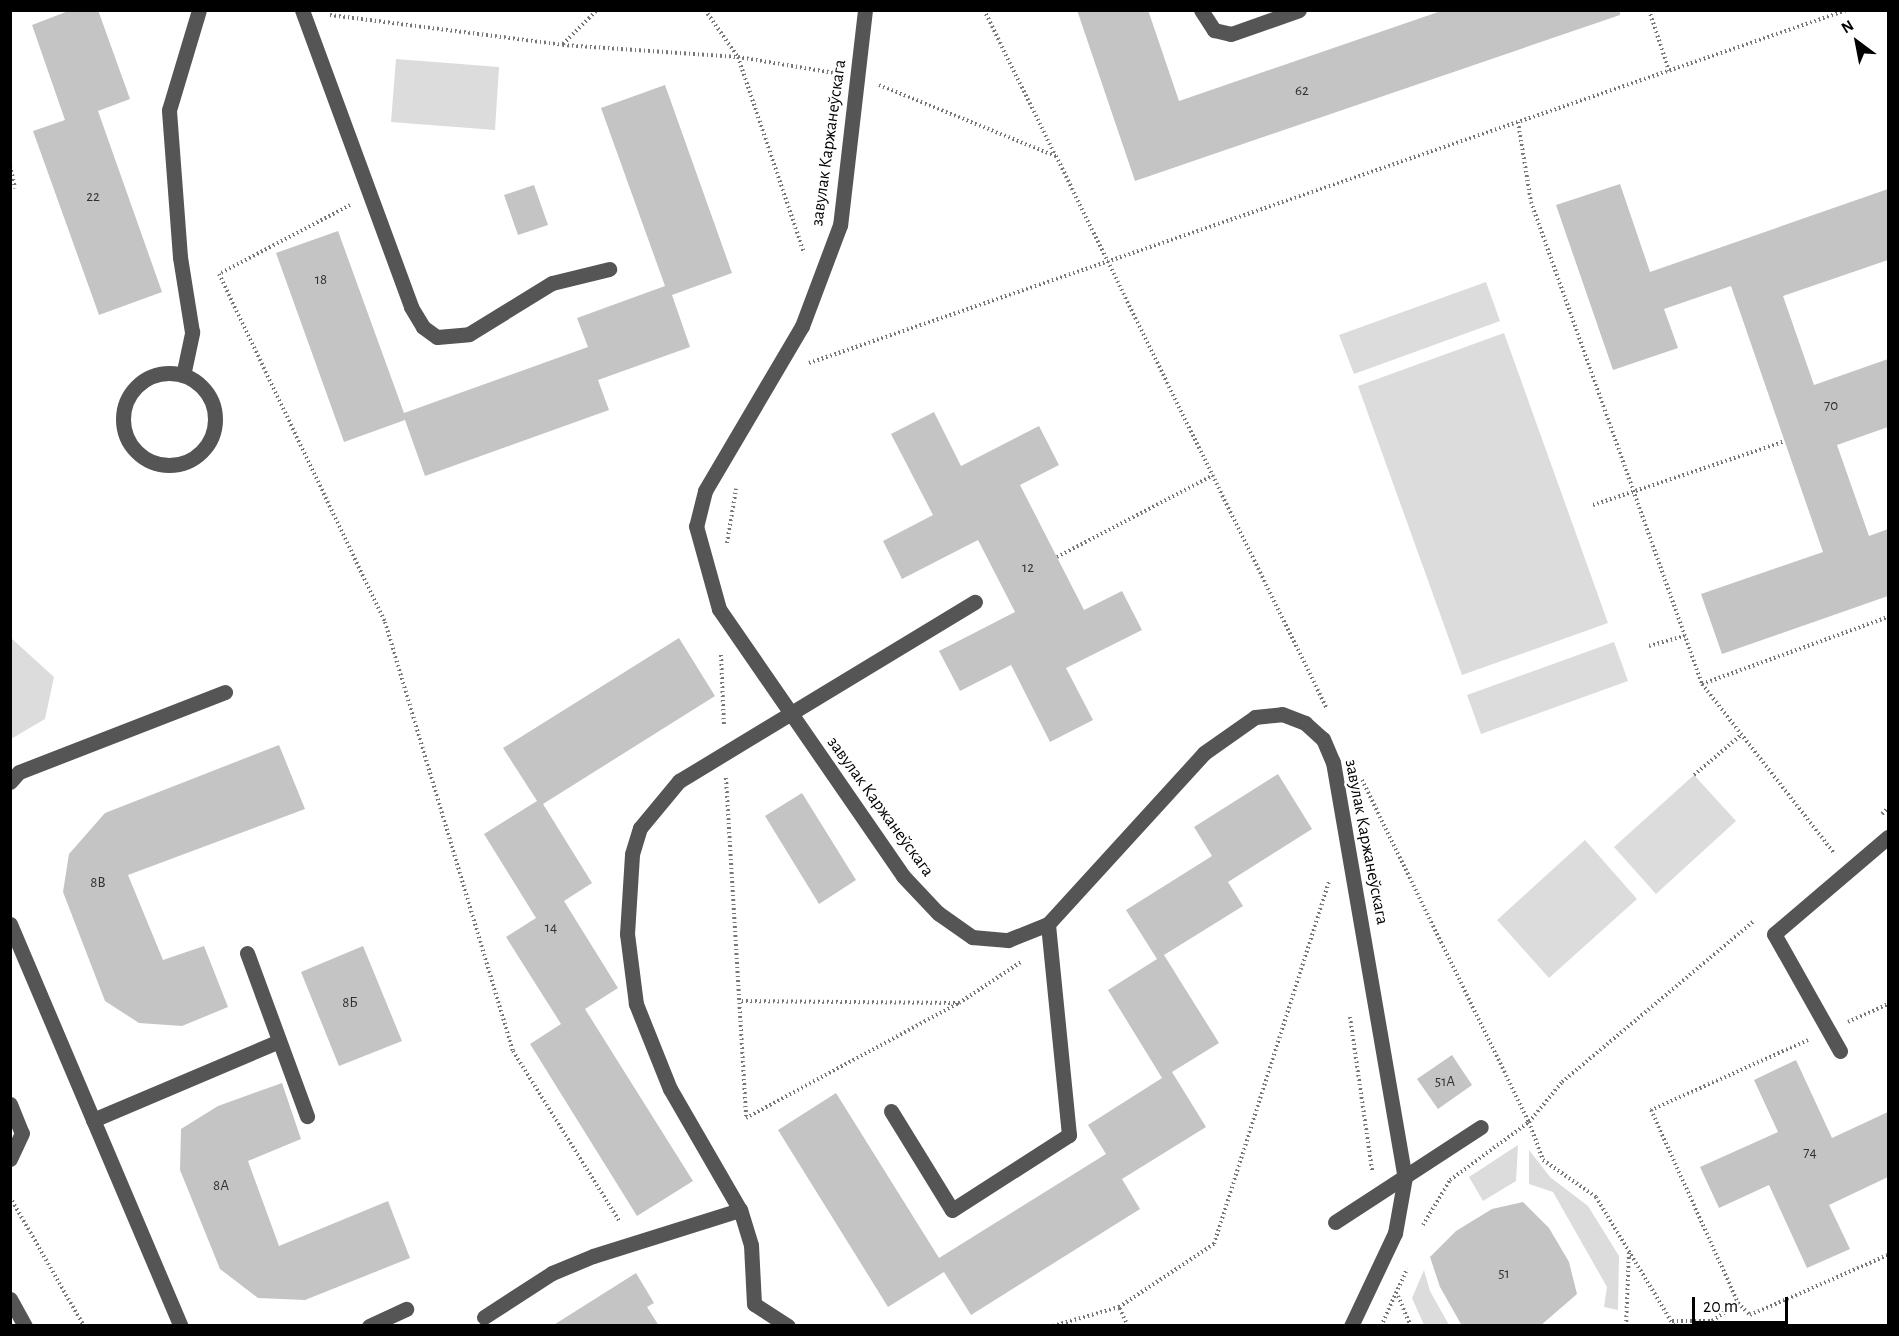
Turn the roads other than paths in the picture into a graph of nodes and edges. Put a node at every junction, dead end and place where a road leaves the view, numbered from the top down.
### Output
1 (199, 10) edge
2 (866, 10) edge
3 (1200, 10) edge
4 (1299, 10) edge
5 (302, 11) edge
6 (609, 269) dead end
7 (184, 371) junction
8 (975, 602) dead end
9 (225, 692) dead end
10 (788, 714) junction
11 (10, 782) edge
12 (1888, 837) edge
13 (10, 924) edge
14 (1048, 924) junction
15 (247, 954) dead end
16 (279, 1041) junction
17 (1840, 1051) dead end
18 (10, 1104) edge
19 (891, 1110) dead end
20 (307, 1116) dead end
21 (93, 1120) junction
22 (1481, 1127) dead end
23 (10, 1159) edge
24 (1405, 1177) junction
25 (740, 1210) junction
26 (1335, 1222) dead end
27 (10, 1299) edge
28 (406, 1309) dead end
29 (484, 1317) dead end
30 (25, 1326) edge
31 (181, 1326) edge
32 (369, 1326) edge
33 (788, 1326) edge
34 (1351, 1326) edge

1 - 7 street
2 - 10 street, завулак Каржанеўскага
3 - 4 street
5 - 6 street
7 - 7 street
8 - 10 street
9 - 11 street
10 - 14 street, завулак Каржанеўскага
10 - 25 street
12 - 17 street
13 - 21 street
14 - 19 street
14 - 24 street, завулак Каржанеўскага
15 - 16 street
16 - 20 street
16 - 21 street
18 - 23 street
21 - 31 street
22 - 24 street
24 - 26 street
24 - 34 street, завулак Каржанеўскага
25 - 29 street
25 - 33 street
27 - 30 street
28 - 32 street

